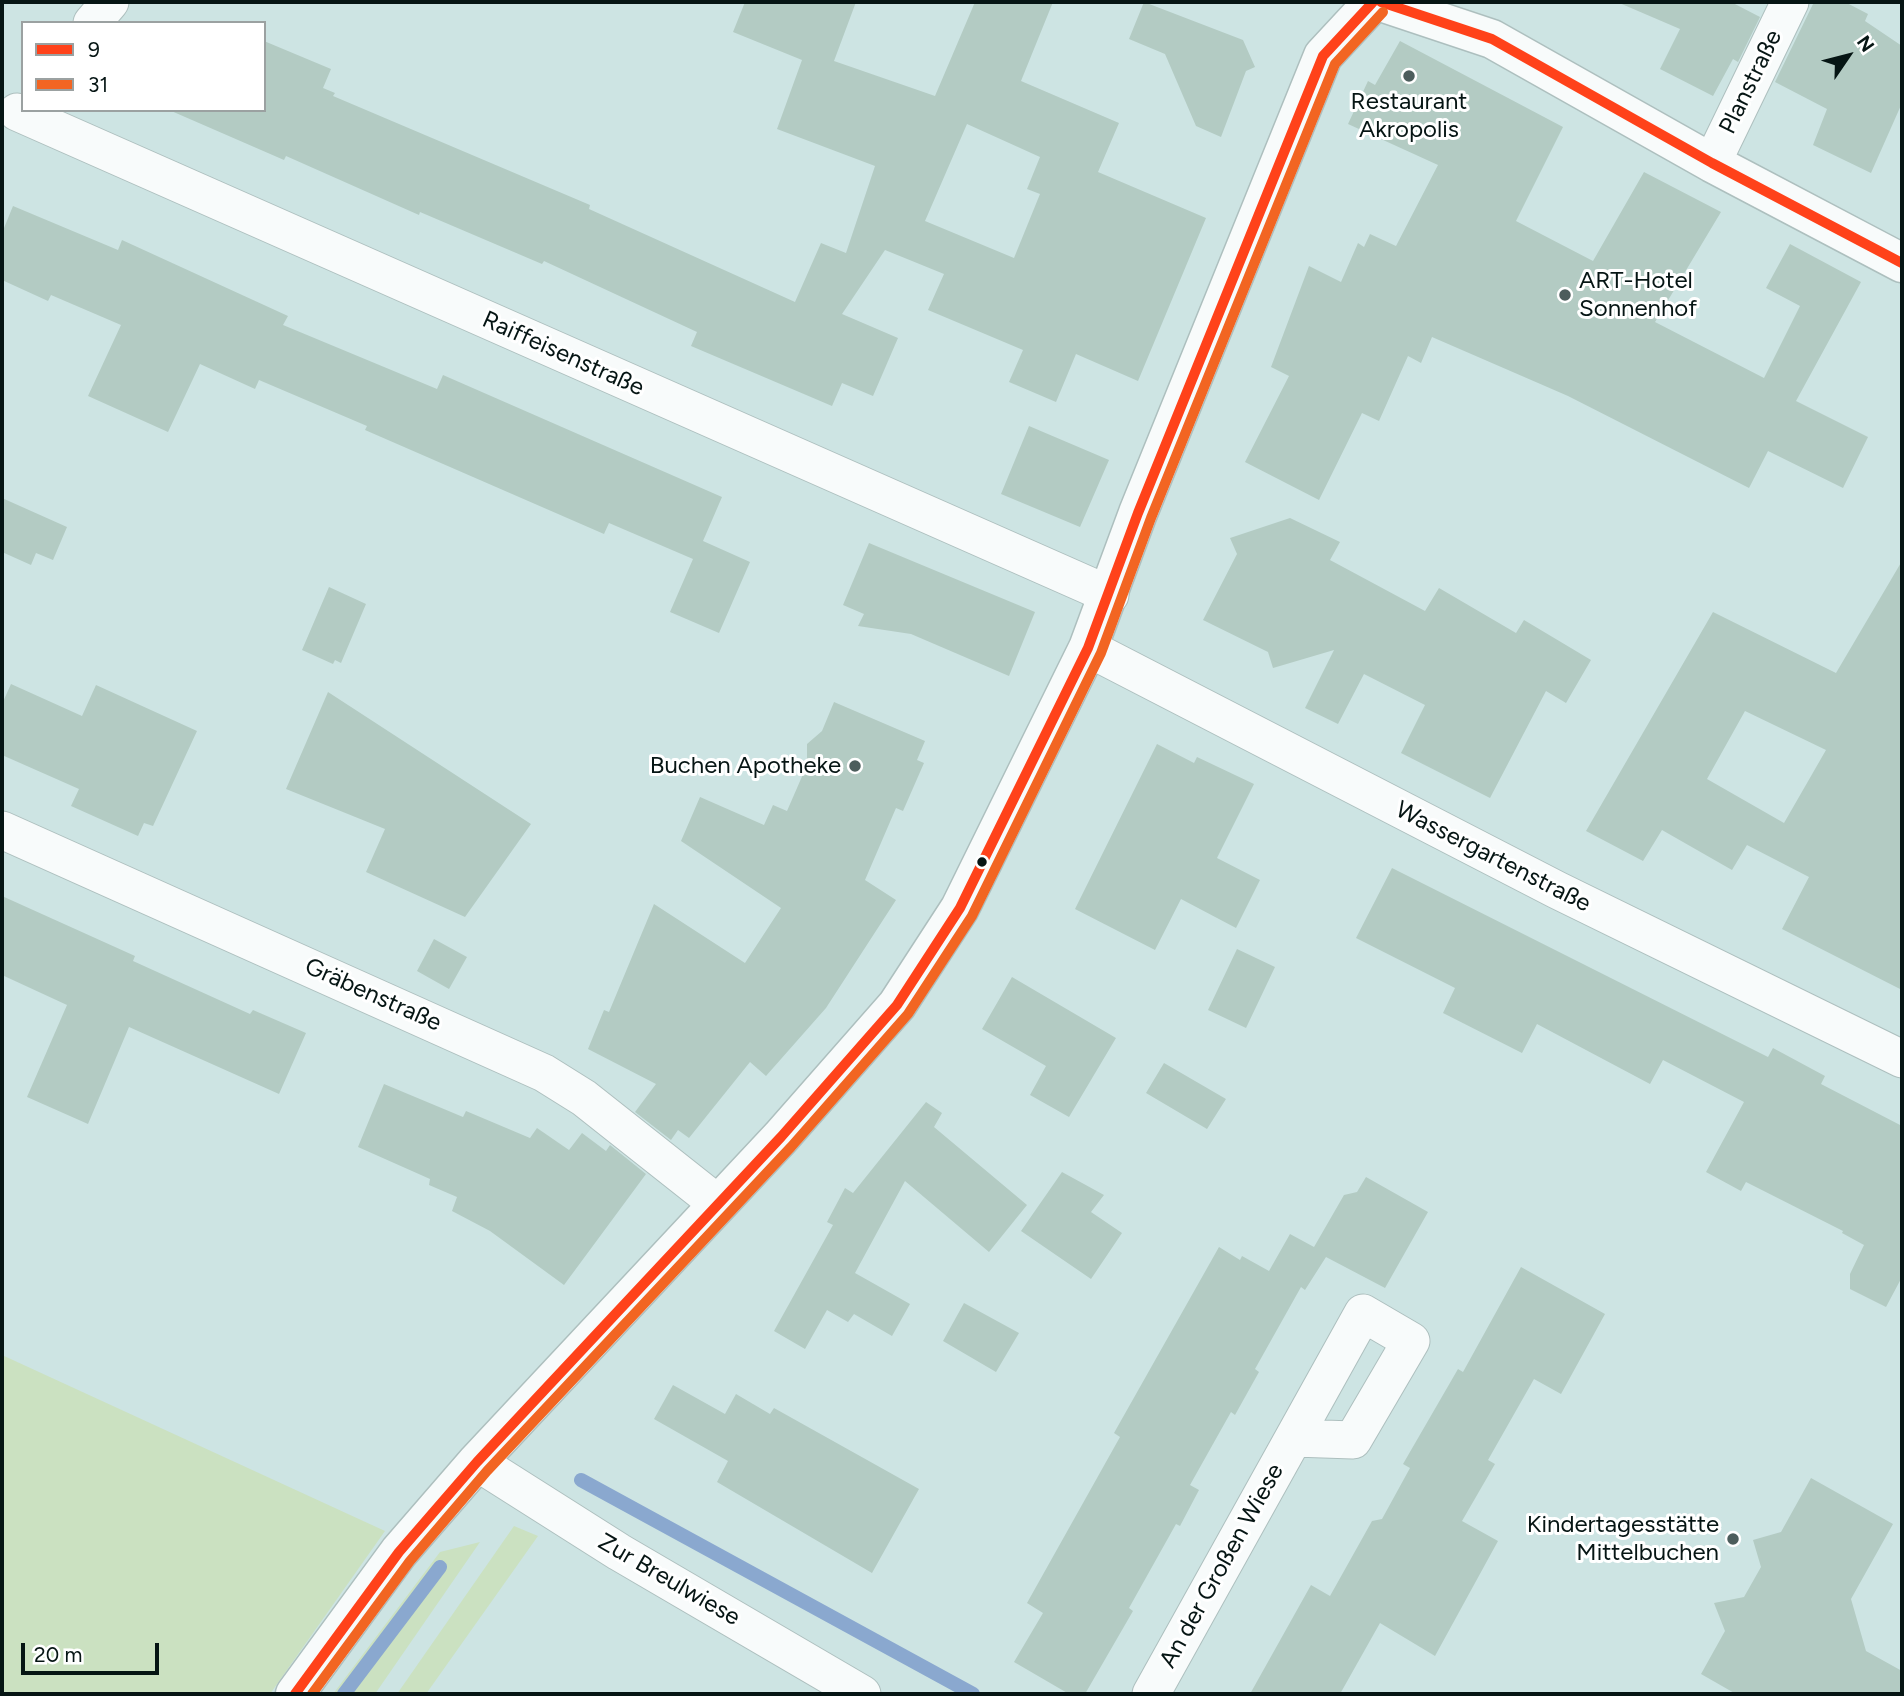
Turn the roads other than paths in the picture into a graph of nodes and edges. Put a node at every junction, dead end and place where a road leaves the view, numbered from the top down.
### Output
1 (110, 2) edge
2 (1373, 2) edge
3 (1381, 2) edge
4 (1790, 2) edge
5 (94, 21) edge
6 (14, 116) edge
7 (1712, 163) junction
8 (1902, 263) edge
9 (1110, 595) junction
10 (1088, 648) junction
11 (2, 830) edge
12 (1902, 1059) edge
13 (718, 1204) junction
14 (1294, 1438) dead end
15 (477, 1462) junction
16 (295, 1694) edge
17 (862, 1694) edge
18 (1151, 1694) edge

1 - 5 street
2 - 9 main road
3 - 7 main road
4 - 7 street, Planstraße
6 - 9 street, Raiffeisenstraße
7 - 8 main road
9 - 10 main road
10 - 12 street, Wassergartenstraße
10 - 13 main road
11 - 13 street, Gräbenstraße
13 - 15 main road
14 - 18 street, An der Großen Wiese
15 - 16 main road
15 - 17 street, Zur Breulwiese

